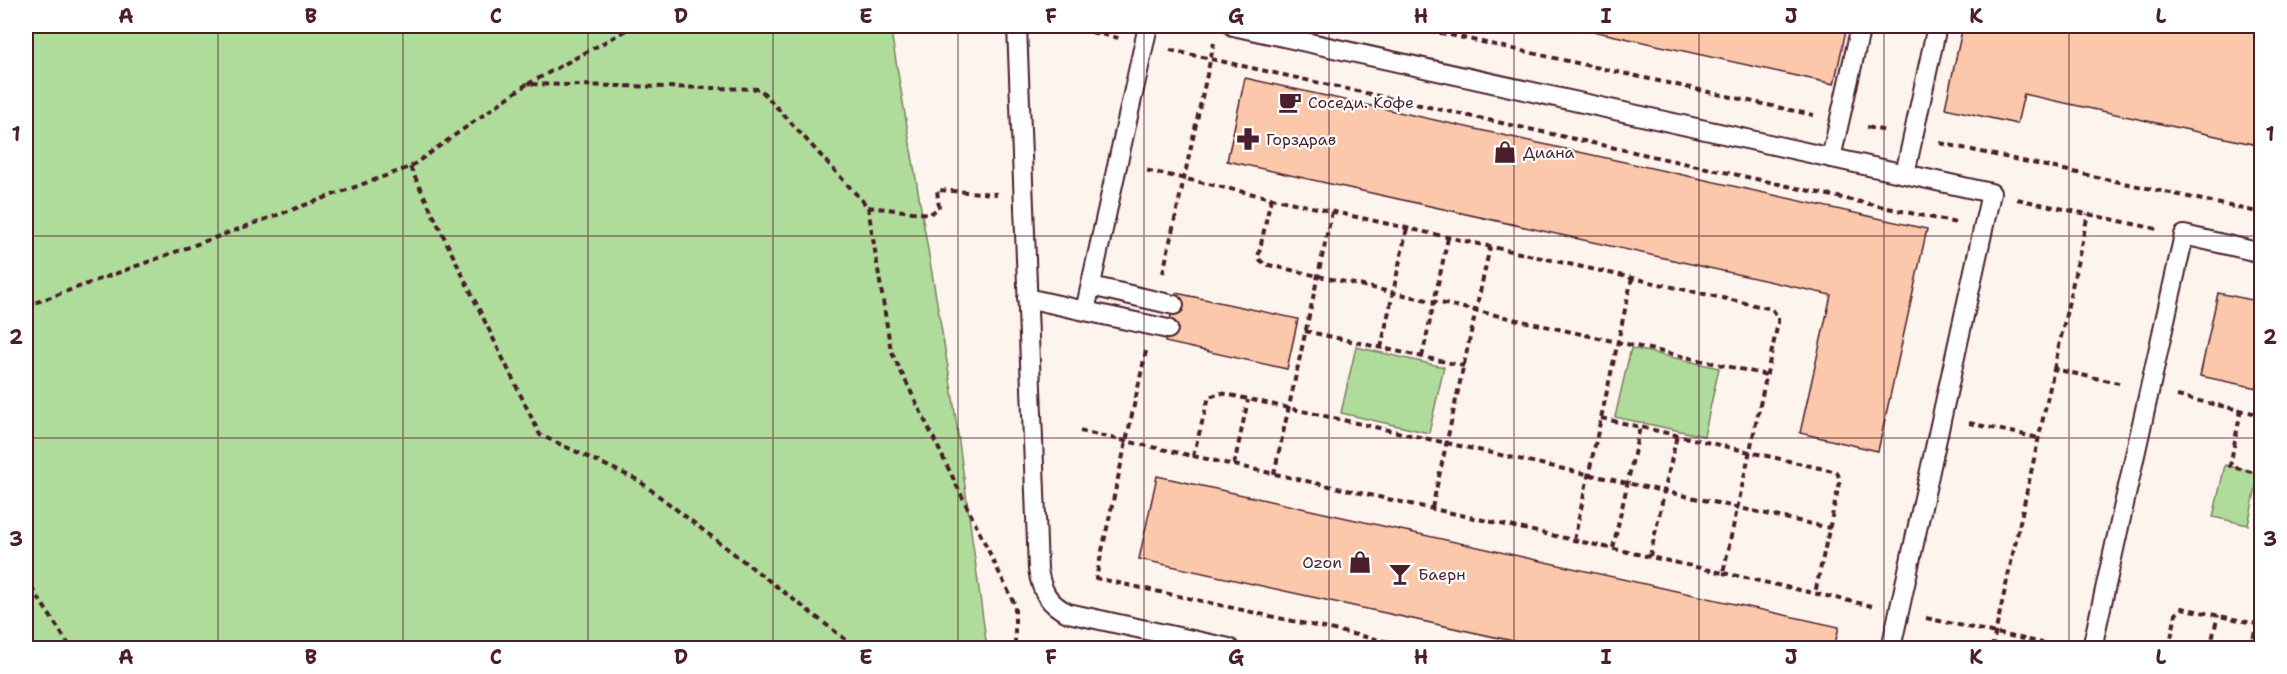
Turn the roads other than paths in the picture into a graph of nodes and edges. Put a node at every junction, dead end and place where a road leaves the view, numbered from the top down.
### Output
1 (1017, 26) edge
2 (1148, 26) edge
3 (1233, 26) edge
4 (1861, 26) edge
5 (1937, 26) edge
6 (1831, 158) junction
7 (1905, 174) junction
8 (2262, 253) edge
9 (1090, 286) junction
10 (1028, 298) junction
11 (1174, 305) dead end
12 (1085, 311) junction
13 (1168, 329) dead end
14 (1229, 648) edge
15 (1891, 648) edge
16 (2092, 648) edge

1 - 10 lane
2 - 9 lane
3 - 6 lane
4 - 6 lane
5 - 7 lane
6 - 7 lane
7 - 15 lane
8 - 16 lane
9 - 11 lane
9 - 12 lane
10 - 12 lane
10 - 14 lane
12 - 13 lane

